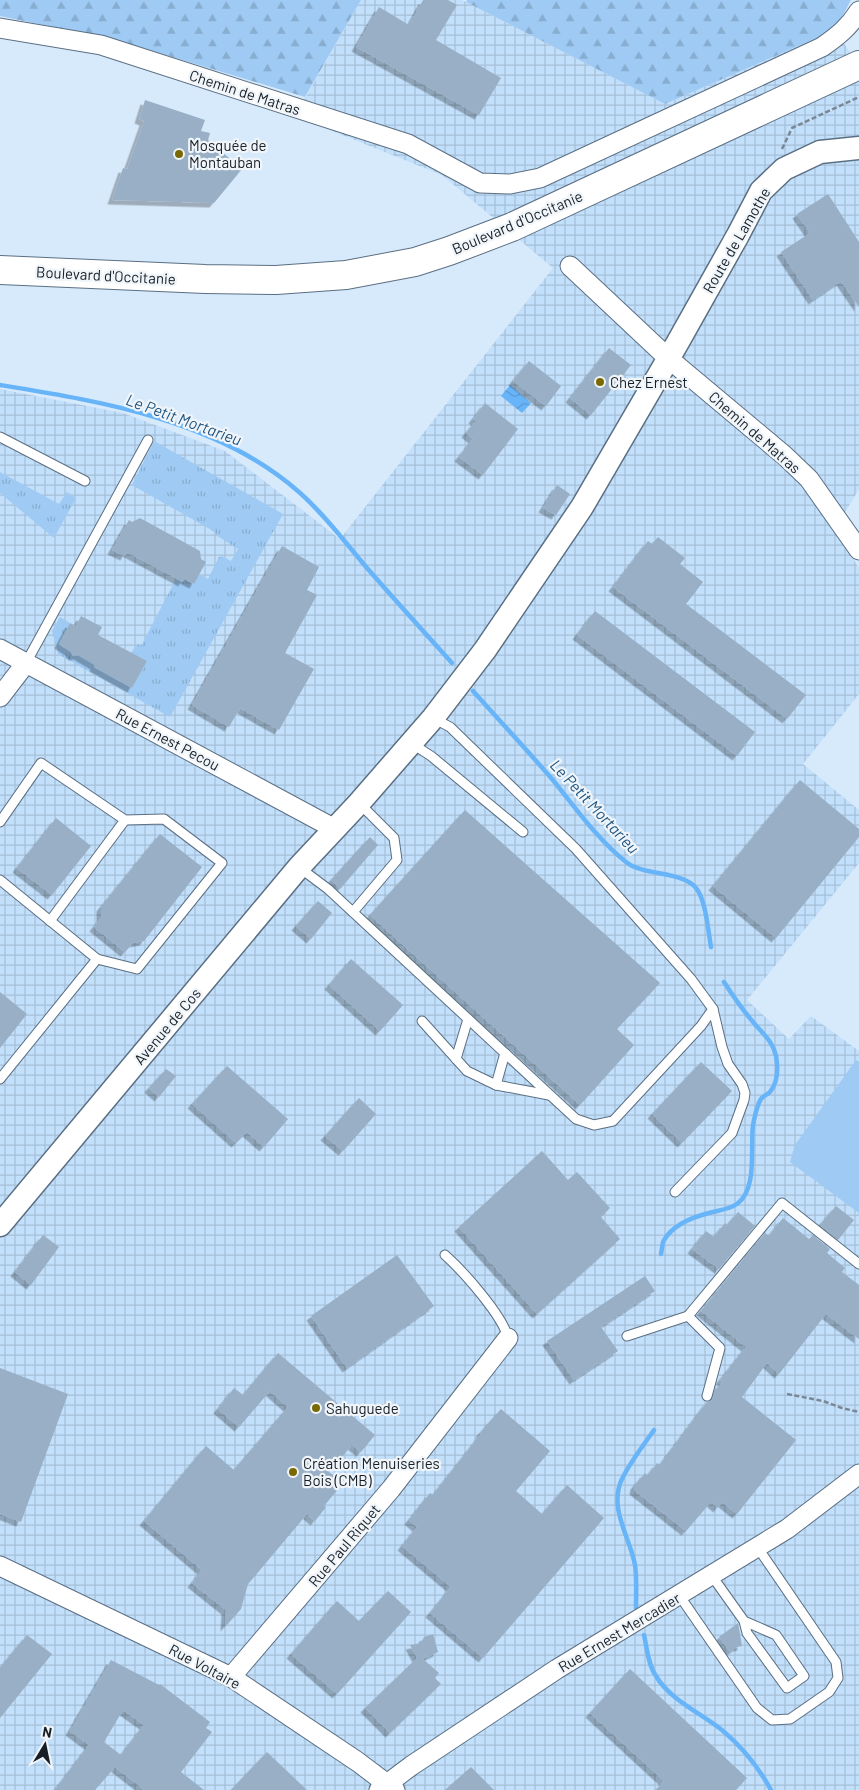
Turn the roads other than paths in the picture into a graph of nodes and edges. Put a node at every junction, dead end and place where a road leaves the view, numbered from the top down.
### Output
1 (859, 11) edge
2 (0, 28) edge
3 (859, 65) edge
4 (859, 148) edge
5 (570, 266) dead end
6 (0, 270) edge
7 (668, 358) junction
8 (0, 437) edge
9 (148, 440) dead end
10 (84, 481) dead end
11 (859, 550) edge
12 (0, 649) edge
13 (26, 663) junction
14 (0, 697) edge
15 (433, 718) junction
16 (411, 743) junction
17 (359, 803) junction
18 (125, 820) junction
19 (0, 822) edge
20 (335, 829) junction
21 (523, 832) dead end
22 (300, 867) junction
23 (0, 880) edge
24 (353, 912) junction
25 (50, 921) junction
26 (97, 959) junction
27 (713, 1009) junction
28 (468, 1019) junction
29 (422, 1021) dead end
30 (505, 1053) junction
31 (456, 1059) junction
32 (0, 1079) edge
33 (496, 1085) junction
34 (550, 1095) junction
35 (675, 1192) dead end
36 (0, 1225) edge
37 (445, 1255) dead end
38 (859, 1264) edge
39 (688, 1316) junction
40 (626, 1336) dead end
41 (508, 1338) joint
42 (707, 1396) dead end
43 (859, 1474) edge
44 (758, 1548) junction
45 (0, 1566) edge
46 (712, 1576) junction
47 (679, 1595) junction
48 (744, 1621) junction
49 (231, 1677) junction
50 (386, 1788) edge

1 - 2 street, Chemin de Matras
3 - 6 main road, Boulevard d'Occitanie
4 - 7 street, Route de Lamothe
5 - 7 street, Chemin de Matras
7 - 11 street, Chemin de Matras
7 - 15 street, Route de Lamothe
8 - 10 lane
9 - 13 lane
12 - 13 street, Rue Ernest Pecou
13 - 14 street
13 - 20 street, Rue Ernest Pecou
15 - 16 street, Avenue de Cos
15 - 27 lane
16 - 17 street, Avenue de Cos
16 - 21 lane
17 - 20 street, Avenue de Cos
17 - 24 lane
18 - 19 lane
18 - 25 lane
18 - 26 lane
20 - 22 street, Avenue de Cos
22 - 24 lane
22 - 36 street, Avenue de Cos
23 - 25 lane
24 - 28 lane
25 - 26 lane
26 - 32 lane
27 - 34 lane
27 - 35 lane
28 - 30 lane
28 - 31 lane
29 - 31 lane
30 - 33 lane
30 - 34 lane
31 - 33 lane
33 - 34 lane
37 - 41 lane
38 - 39 lane
39 - 40 lane
39 - 42 lane
41 - 49 street, Rue Paul Riquet
43 - 44 street, Rue Ernest Mercadier
44 - 46 street, Rue Ernest Mercadier
44 - 47 lane
45 - 49 street, Rue Voltaire
46 - 47 street, Rue Ernest Mercadier
46 - 48 lane
47 - 50 street, Rue Ernest Mercadier
48 - 48 lane
49 - 50 street, Rue Voltaire

